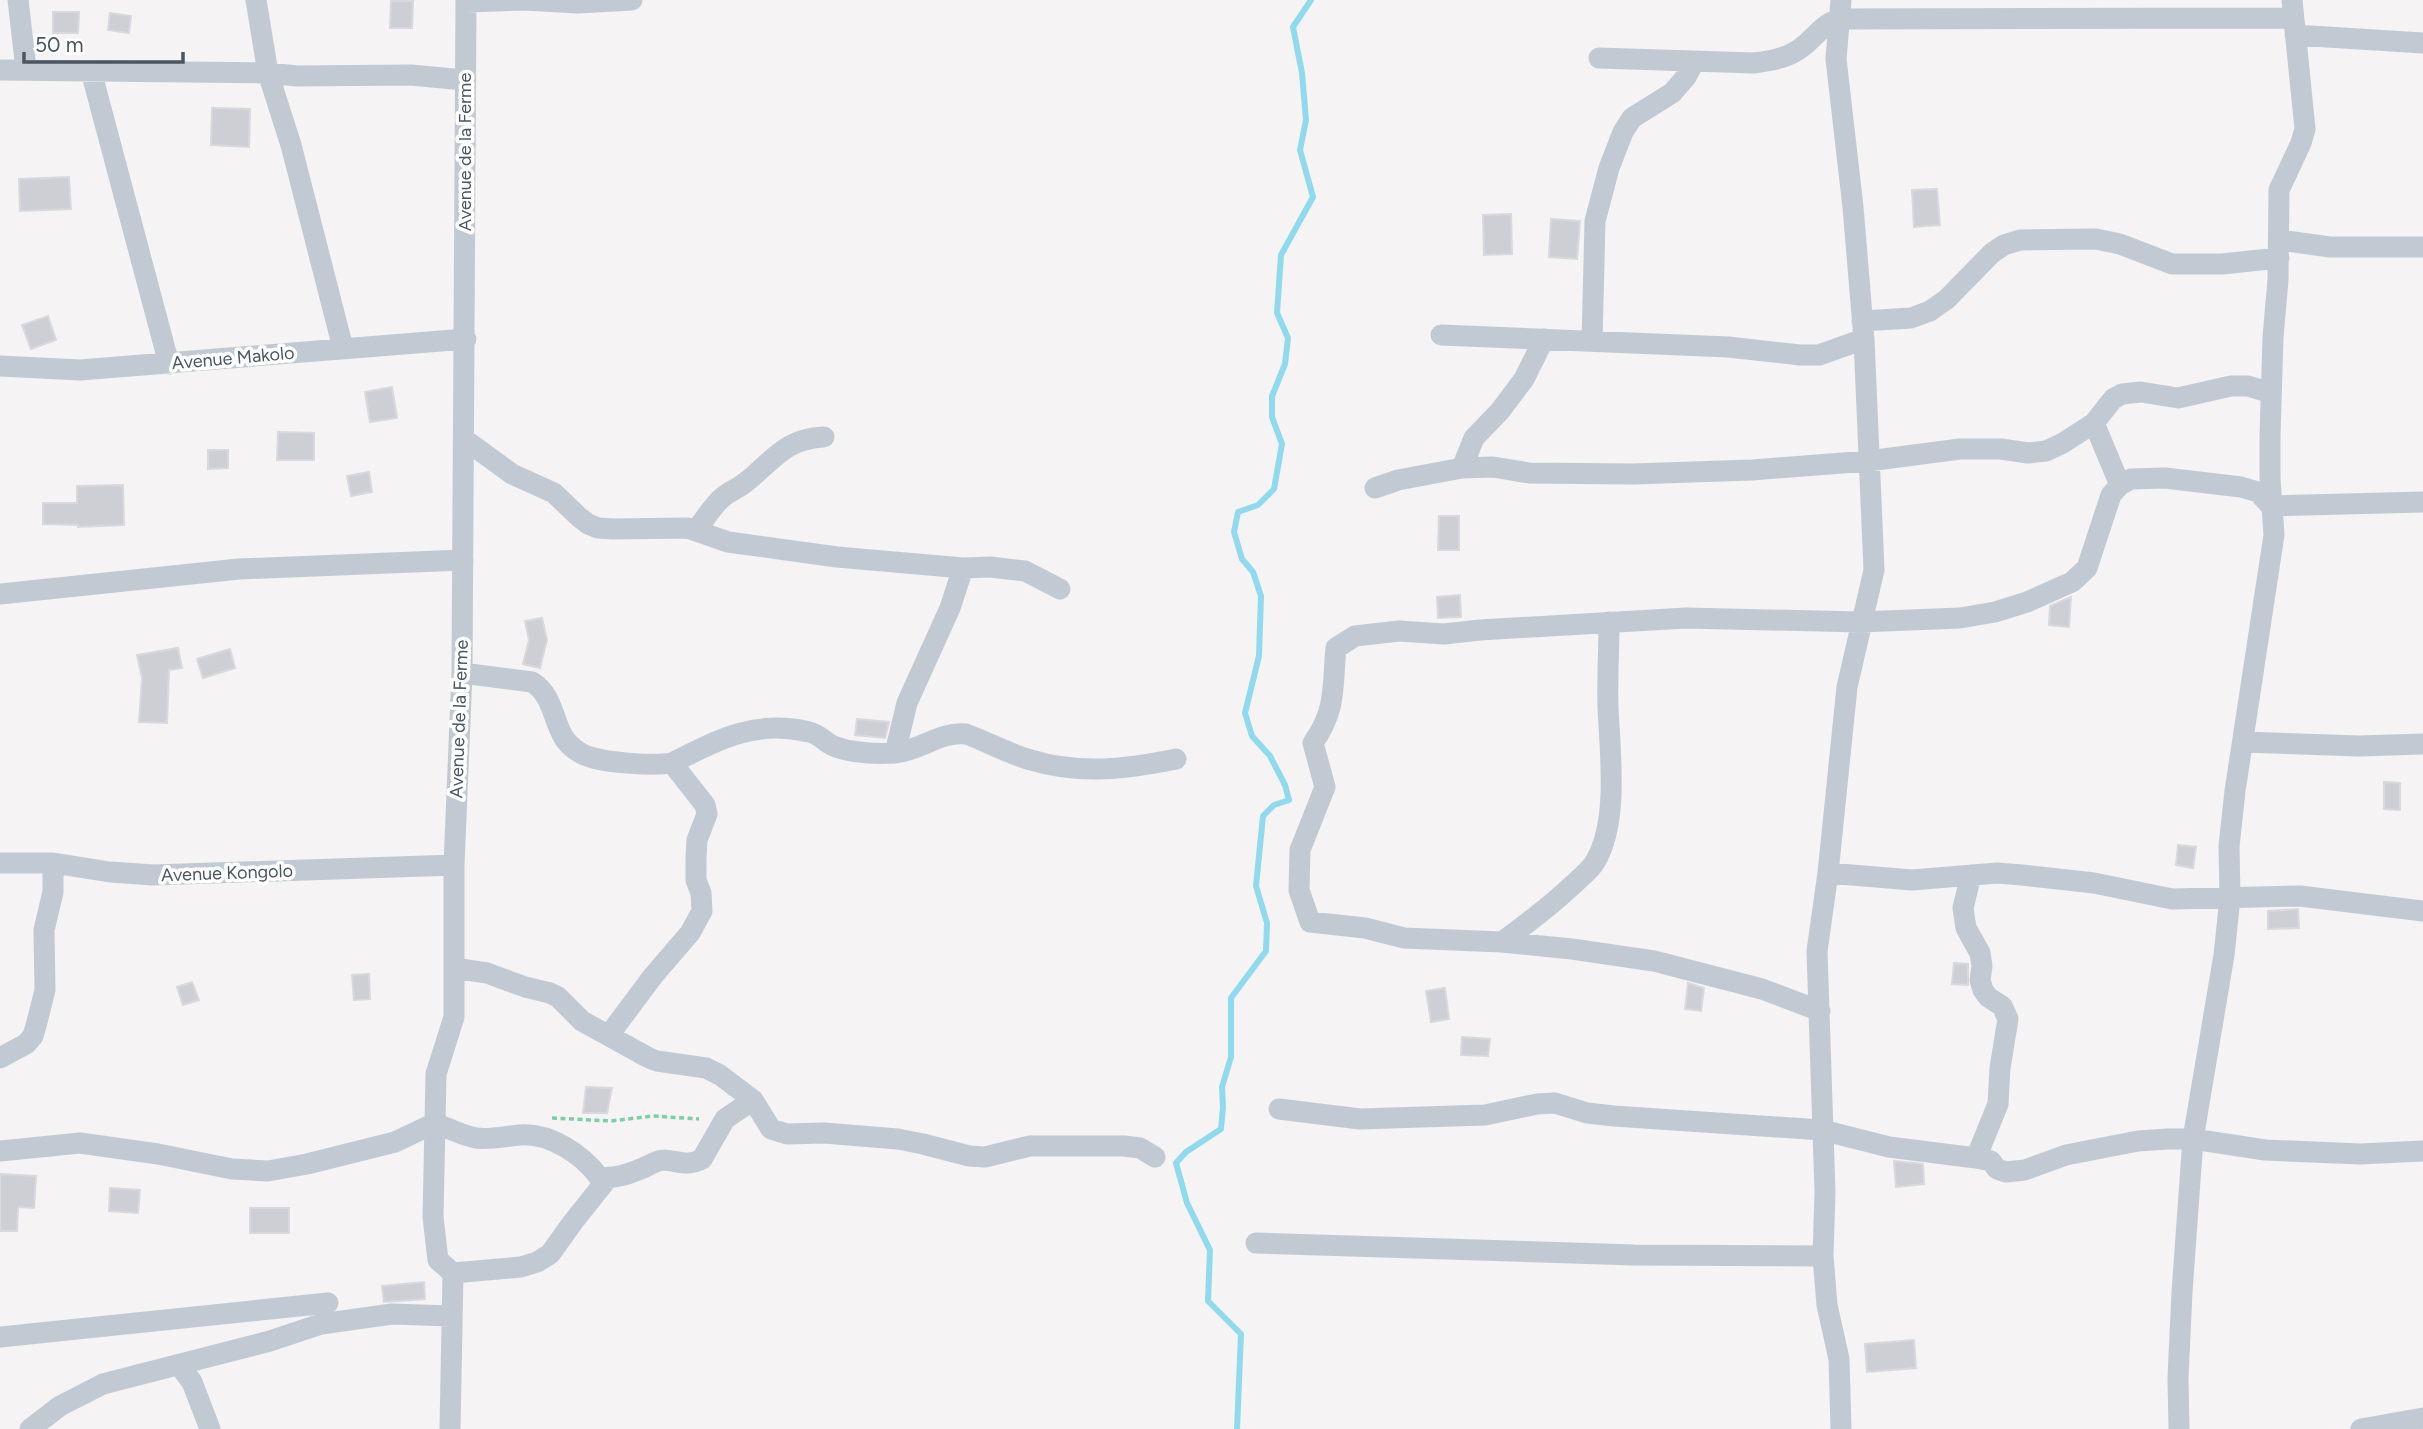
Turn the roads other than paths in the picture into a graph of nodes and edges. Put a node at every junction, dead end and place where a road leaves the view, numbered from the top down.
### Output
1 (18, 0) edge
2 (256, 0) edge
3 (632, 0) edge
4 (466, 1) edge
5 (1840, 9) edge
6 (2293, 18) edge
7 (2423, 43) edge
8 (1599, 58) dead end
9 (1694, 62) junction
10 (26, 69) junction
11 (0, 70) edge
12 (91, 71) junction
13 (268, 73) junction
14 (464, 80) junction
15 (2423, 247) edge
16 (2279, 249) junction
17 (1863, 330) junction
18 (1441, 335) dead end
19 (466, 339) junction
20 (1544, 339) junction
21 (1592, 341) junction
22 (344, 348) junction
23 (169, 364) junction
24 (0, 366) edge
25 (2271, 393) junction
26 (2094, 423) junction
27 (824, 438) dead end
28 (464, 439) junction
29 (1868, 461) junction
30 (1462, 467) junction
31 (2120, 485) junction
32 (1375, 488) dead end
33 (2423, 502) edge
34 (2271, 506) junction
35 (696, 531) junction
36 (463, 560) junction
37 (963, 568) junction
38 (1060, 589) dead end
39 (0, 594) edge
40 (1609, 622) junction
41 (1860, 622) junction
42 (462, 673) junction
43 (2244, 742) junction
44 (2423, 744) edge
45 (895, 753) junction
46 (1177, 760) dead end
47 (672, 763) junction
48 (0, 863) edge
49 (53, 863) junction
50 (454, 865) junction
51 (1829, 873) junction
52 (1971, 875) junction
53 (2230, 898) junction
54 (2423, 911) edge
55 (1502, 942) junction
56 (454, 968) junction
57 (1820, 1010) junction
58 (608, 1035) junction
59 (0, 1058) edge
60 (753, 1100) junction
61 (1279, 1109) dead end
62 (435, 1123) junction
63 (1822, 1130) junction
64 (2193, 1139) junction
65 (0, 1151) edge
66 (2423, 1151) edge
67 (1155, 1157) dead end
68 (1976, 1158) junction
69 (608, 1178) junction
70 (1256, 1243) dead end
71 (1823, 1256) junction
72 (453, 1273) junction
73 (328, 1304) dead end
74 (451, 1317) junction
75 (0, 1337) edge
76 (179, 1365) junction
77 (2423, 1418) edge
78 (30, 1429) edge
79 (210, 1429) edge
80 (450, 1429) edge
81 (1842, 1429) edge
82 (2179, 1429) edge
83 (2361, 1429) edge

1 - 10 street
2 - 13 street
3 - 4 street
4 - 14 street, Avenue de la Ferme
5 - 6 street
5 - 9 street
5 - 17 street
6 - 7 street
6 - 16 street
8 - 9 street
9 - 21 street
10 - 11 street
10 - 12 street
12 - 13 street
12 - 23 street
13 - 14 street
13 - 22 street
14 - 19 street, Avenue de la Ferme
15 - 16 street
16 - 17 street
16 - 25 street
17 - 21 street
17 - 29 street
18 - 20 street
19 - 22 street, Avenue Makolo
19 - 28 street, Avenue de la Ferme
20 - 21 street
20 - 30 street
22 - 23 street, Avenue Makolo
23 - 24 street, Avenue Makolo
25 - 26 street
25 - 34 street
26 - 29 street
26 - 31 street
27 - 35 street
28 - 35 street
28 - 36 street, Avenue de la Ferme
29 - 30 street
29 - 41 street
30 - 32 street
31 - 34 street
31 - 41 street
33 - 34 street
34 - 43 street
35 - 37 street
36 - 39 street
36 - 42 street, Avenue de la Ferme
37 - 38 street
37 - 45 street
40 - 41 street
40 - 55 street
40 - 55 street
41 - 51 street
42 - 47 street
42 - 50 street, Avenue de la Ferme
43 - 44 street
43 - 53 street
45 - 46 street
45 - 47 street
47 - 58 street
48 - 49 street, Avenue Kongolo
49 - 50 street, Avenue Kongolo
49 - 59 street
50 - 56 street, Avenue de la Ferme
51 - 52 street
51 - 57 street
52 - 53 street
52 - 68 street
53 - 54 street
53 - 64 street
55 - 57 street
56 - 58 street
56 - 62 street, Avenue de la Ferme
57 - 63 street
58 - 60 street
60 - 67 street
60 - 69 street
61 - 63 street
62 - 65 street
62 - 69 street
62 - 72 street, Avenue de la Ferme
63 - 68 street
63 - 71 street
64 - 66 street
64 - 68 street
64 - 82 street
69 - 72 street
70 - 71 street
71 - 81 street
72 - 74 street
73 - 75 street
74 - 76 street
74 - 80 street
76 - 78 street
76 - 79 street
77 - 83 street

